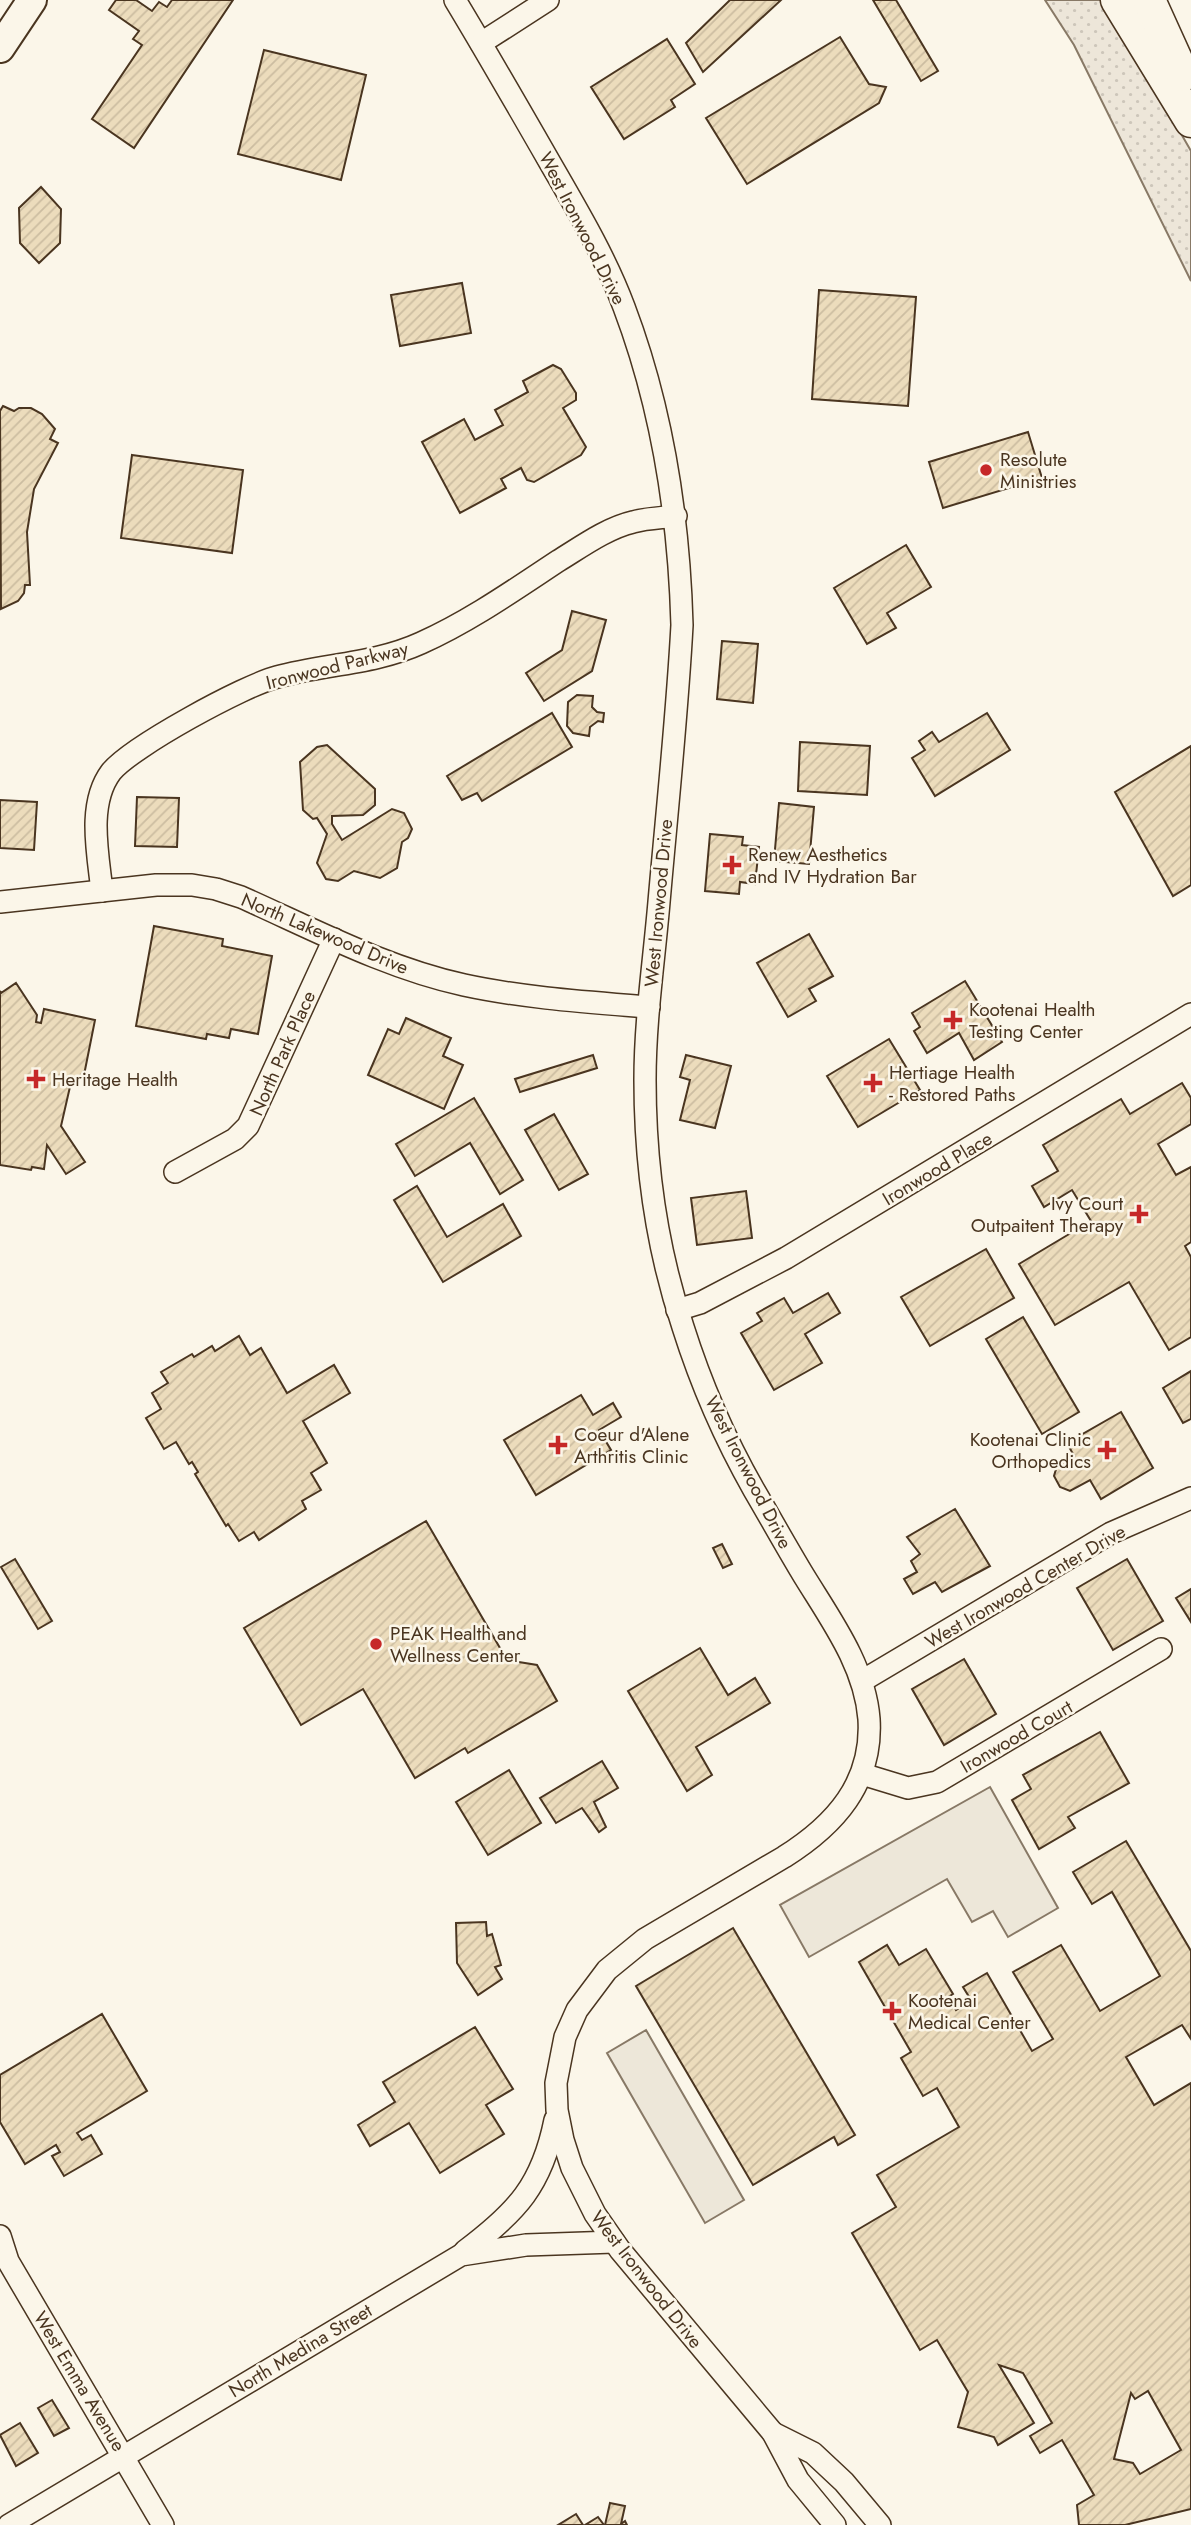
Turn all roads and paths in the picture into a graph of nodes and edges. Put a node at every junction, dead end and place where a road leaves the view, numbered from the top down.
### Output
1 (32, 0) edge
2 (455, 0) edge
3 (548, 0) edge
4 (1117, 0) edge
5 (1149, 0) edge
6 (481, 43) junction
7 (0, 48) edge
8 (1191, 91) edge
9 (1191, 121) edge
10 (676, 516) junction
11 (102, 891) junction
12 (0, 902) edge
13 (334, 939) junction
14 (649, 1007) junction
15 (1191, 1014) edge
16 (175, 1172) dead end
17 (677, 1310) junction
18 (1191, 1498) edge
19 (1161, 1649) dead end
20 (862, 1681) junction
21 (862, 1774) junction
22 (557, 2110) junction
23 (0, 2236) edge
24 (614, 2242) junction
25 (461, 2255) junction
26 (773, 2433) junction
27 (123, 2455) junction
28 (9, 2525) edge
29 (163, 2525) edge
30 (835, 2525) edge
31 (880, 2525) edge

1 - 7 main road
2 - 6 street, West Ironwood Drive
3 - 6 street
4 - 9 highway
5 - 8 highway
6 - 10 street, West Ironwood Drive
10 - 11 street, Ironwood Parkway
10 - 14 street, West Ironwood Drive
11 - 12 street, North Lakewood Drive
11 - 13 street, North Lakewood Drive
13 - 14 street, North Lakewood Drive
13 - 16 street, North Park Place
14 - 17 street, West Ironwood Drive
15 - 17 street, Ironwood Place
17 - 20 street, West Ironwood Drive
18 - 20 street, West Ironwood Center Drive
19 - 21 street, Ironwood Court
20 - 21 street, West Ironwood Drive
21 - 22 street, West Ironwood Drive
22 - 24 street, West Ironwood Drive
22 - 25 street
23 - 27 street, West Emma Avenue
24 - 25 street, North Medina Street
24 - 26 street, West Ironwood Drive
25 - 27 street, North Medina Street
26 - 30 street, West Ironwood Drive
26 - 31 street, West Ironwood Drive
27 - 28 street, North Medina Street
27 - 29 street, West Emma Avenue

